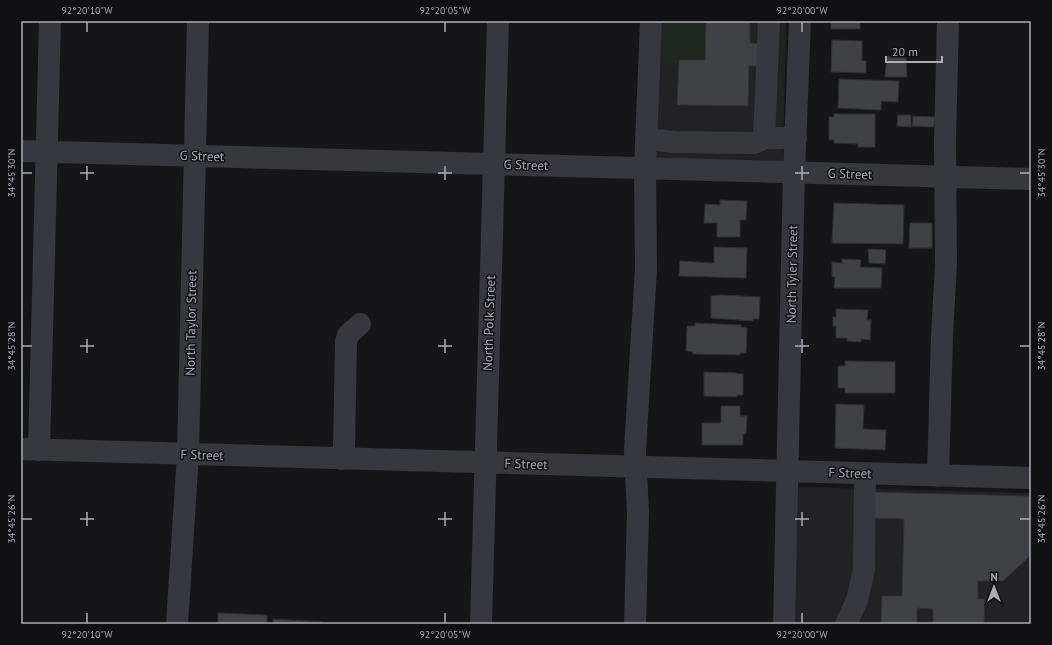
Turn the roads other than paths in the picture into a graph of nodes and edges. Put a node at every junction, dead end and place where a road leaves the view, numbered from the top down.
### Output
1 (50, 21) edge
2 (198, 21) edge
3 (498, 21) edge
4 (651, 21) edge
5 (769, 21) edge
6 (800, 21) edge
7 (948, 21) edge
8 (764, 138) junction
9 (796, 138) junction
10 (647, 139) junction
11 (21, 151) edge
12 (47, 152) junction
13 (195, 156) junction
14 (494, 164) junction
15 (645, 168) junction
16 (794, 172) junction
17 (946, 176) junction
18 (1031, 179) edge
19 (360, 324) dead end
20 (30, 450) edge
21 (188, 454) junction
22 (341, 459) junction
23 (486, 463) junction
24 (636, 467) junction
25 (788, 472) junction
26 (865, 474) junction
27 (938, 476) junction
28 (1031, 478) edge
29 (177, 624) edge
30 (481, 624) edge
31 (635, 624) edge
32 (784, 624) edge
33 (846, 624) edge

1 - 12 street
2 - 13 street, North Taylor Street
3 - 14 street, North Polk Street
4 - 10 street
5 - 8 street
6 - 9 street, North Tyler Street
7 - 17 street
8 - 9 street
8 - 10 street
9 - 16 street, North Tyler Street
10 - 15 street
11 - 12 street, G Street
12 - 13 street, G Street
12 - 20 street
13 - 14 street, G Street
13 - 21 street, North Taylor Street
14 - 15 street, G Street
14 - 23 street, North Polk Street
15 - 16 street, G Street
15 - 24 street
16 - 17 street, G Street
16 - 25 street, North Tyler Street
17 - 18 street, G Street
17 - 27 street
19 - 22 street
20 - 21 street, F Street
21 - 22 street, F Street
21 - 29 street, North Taylor Street
22 - 23 street, F Street
23 - 24 street, F Street
23 - 30 street, North Polk Street
24 - 25 street, F Street
24 - 31 street
25 - 26 street, F Street
25 - 32 street, North Tyler Street
26 - 27 street, F Street
26 - 33 street
27 - 28 street, F Street

